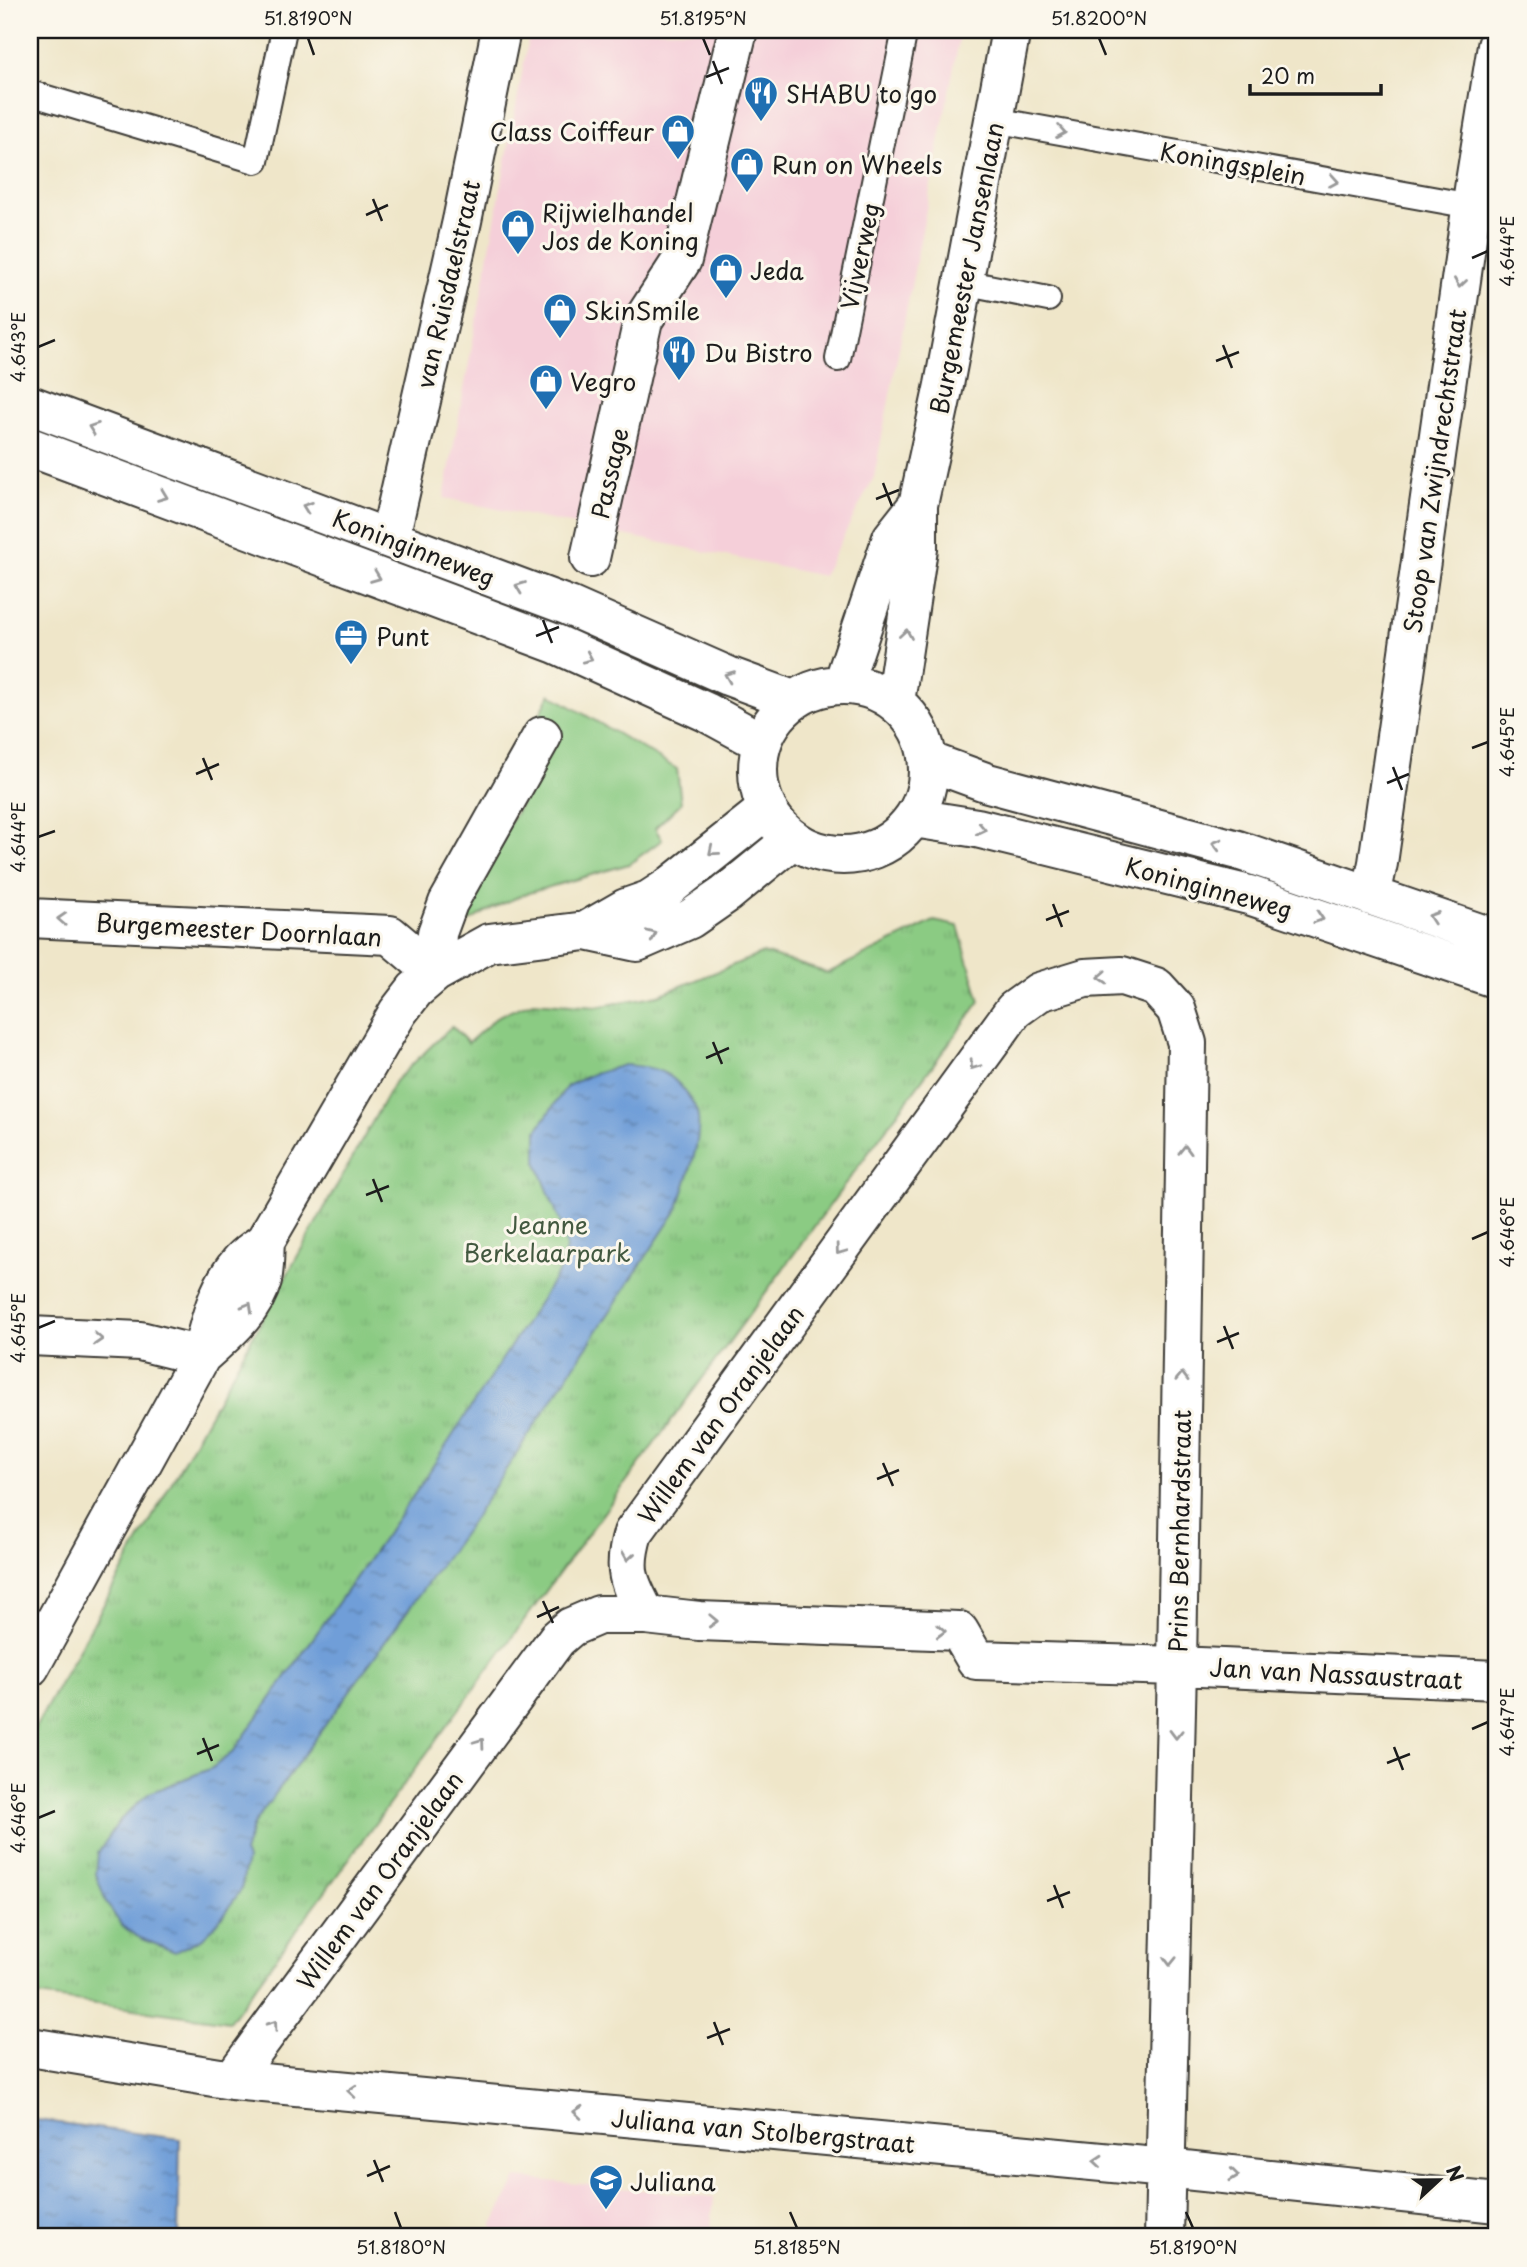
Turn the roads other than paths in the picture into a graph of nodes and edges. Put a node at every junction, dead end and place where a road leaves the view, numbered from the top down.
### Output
1 (284, 30) edge
2 (501, 30) edge
3 (738, 30) edge
4 (905, 30) edge
5 (1011, 30) edge
6 (1497, 46) edge
7 (30, 93) edge
8 (994, 120) junction
9 (1471, 206) junction
10 (963, 282) junction
11 (1048, 299) dead end
12 (838, 359) dead end
13 (30, 405) edge
14 (30, 447) edge
15 (918, 505) junction
16 (390, 537) junction
17 (590, 558) dead end
18 (843, 684) junction
19 (793, 700) junction
20 (895, 702) junction
21 (542, 736) dead end
22 (761, 742) junction
23 (928, 761) junction
24 (767, 809) junction
25 (914, 818) junction
26 (793, 839) junction
27 (1371, 896) junction
28 (30, 918) edge
29 (586, 931) junction
30 (1497, 939) edge
31 (435, 973) junction
32 (1497, 979) edge
33 (1014, 1010) joint
34 (30, 1336) edge
35 (201, 1356) junction
36 (646, 1615) junction
37 (1177, 1666) junction
38 (30, 1667) edge
39 (1497, 1680) edge
40 (30, 2047) edge
41 (232, 2080) junction
42 (1166, 2168) junction
43 (1497, 2203) edge
44 (1164, 2237) edge

1 - 7 lane
2 - 16 street, van Ruisdaelstraat
3 - 17 street, Passage
4 - 12 lane, Vijverweg
5 - 8 street, Burgemeester Jansenlaan
6 - 9 street, Stoop van Zwijndrechtstraat
8 -> 9 lane, Koningsplein
8 - 10 street, Burgemeester Jansenlaan
9 -> 27 street, Stoop van Zwijndrechtstraat
10 - 11 lane
10 - 15 street, Burgemeester Jansenlaan
16 -> 13 street, Koninginneweg
14 -> 22 street, Koninginneweg
15 - 18 street, Burgemeester Jansenlaan
20 -> 15 street, Burgemeester Jansenlaan
19 -> 16 street, Koninginneweg
18 - 19 street
18 - 20 street
19 - 22 street
20 - 23 street
21 - 31 street
22 - 24 street
23 - 25 street
27 -> 23 street, Koninginneweg
24 - 26 street
24 -> 29 street
25 - 26 street
25 -> 32 street, Koninginneweg
29 -> 26 street
30 -> 27 street, Koninginneweg
31 -> 28 street, Burgemeester Doornlaan
29 - 31 street
31 - 35 street
33 -> 36 street, Willem van Oranjelaan
37 -> 33 street, Prins Bernhardstraat
34 -> 35 street
35 - 38 street
36 -> 37 street, Jan van Nassaustraat
41 -> 36 street, Willem van Oranjelaan
37 - 39 street, Jan van Nassaustraat
37 -> 42 street, Prins Bernhardstraat
40 - 41 street, Juliana van Stolbergstraat
42 -> 41 street, Juliana van Stolbergstraat
42 -> 43 street, Juliana van Stolbergstraat
42 - 44 street, Prins Bernhardstraat

